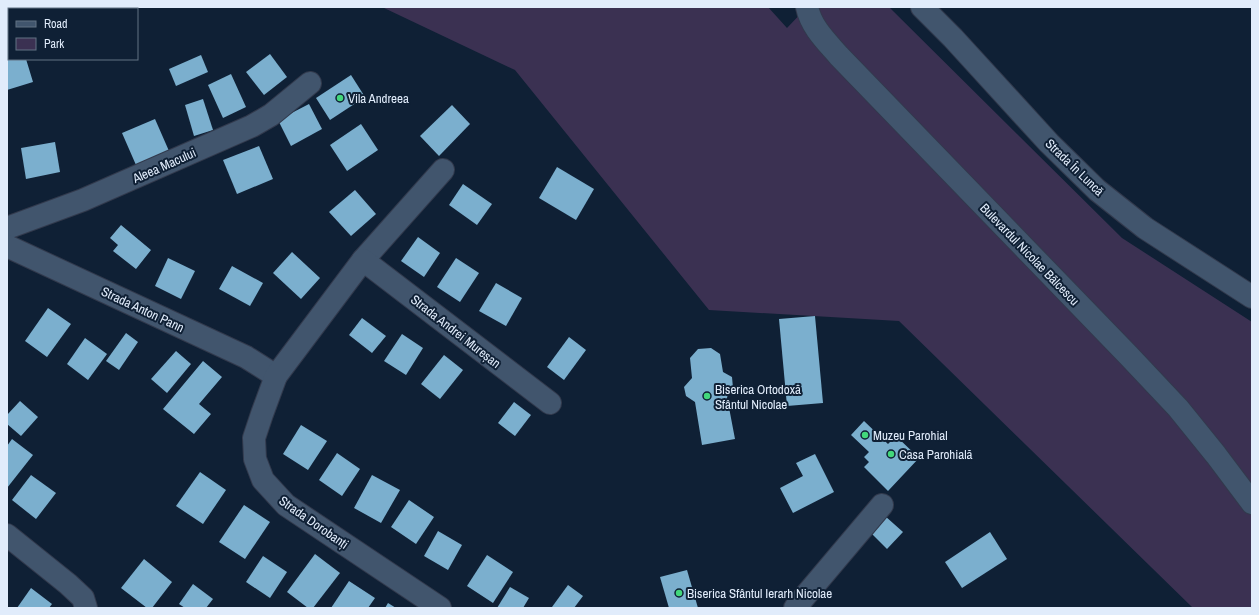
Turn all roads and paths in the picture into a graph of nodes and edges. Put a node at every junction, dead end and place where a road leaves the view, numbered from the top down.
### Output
1 (807, 7) edge
2 (922, 7) edge
3 (310, 83) dead end
4 (442, 170) dead end
5 (7, 228) edge
6 (7, 246) edge
7 (363, 260) junction
8 (1252, 297) edge
9 (276, 376) junction
10 (550, 403) dead end
11 (1252, 503) edge
12 (882, 505) dead end
13 (7, 535) edge
14 (86, 608) edge
15 (440, 608) edge
16 (795, 608) edge

1 - 11 street, Bulevardul Nicolae Bălcescu
2 - 8 street, Strada În Luncă
3 - 5 street, Aleea Macului
4 - 7 street
6 - 9 street, Strada Anton Pann
7 - 9 street
7 - 10 street, Strada Andrei Mureșan
9 - 15 street, Strada Dorobanți
12 - 16 street
13 - 14 street

